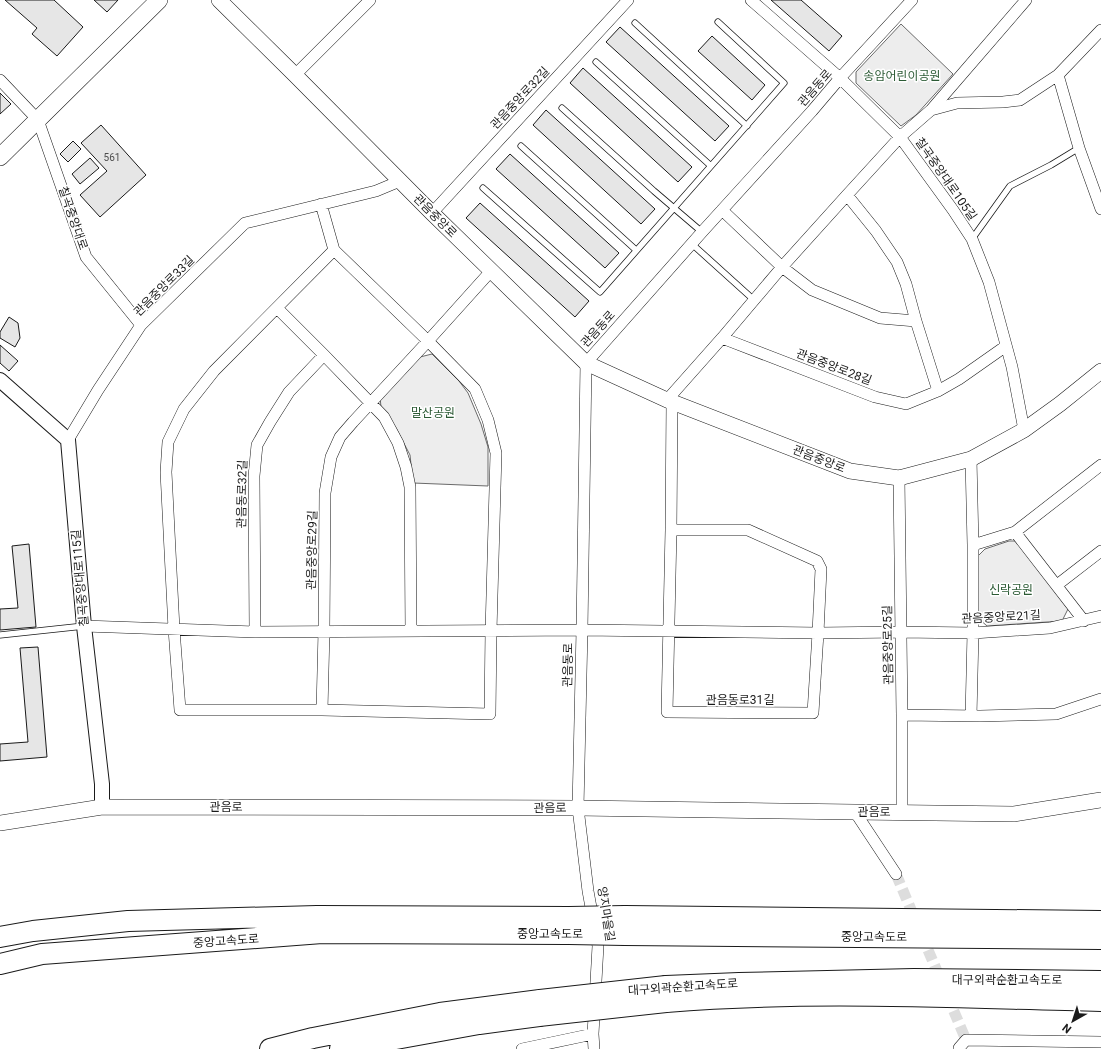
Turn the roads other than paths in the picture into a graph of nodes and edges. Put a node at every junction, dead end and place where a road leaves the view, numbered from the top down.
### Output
1 (159, 0) edge
2 (219, 0) edge
3 (370, 0) edge
4 (628, 0) edge
5 (751, 0) edge
6 (912, 0) edge
7 (1026, 0) edge
8 (718, 22) dead end
9 (635, 23) dead end
10 (1101, 30) edge
11 (596, 62) dead end
12 (295, 74) junction
13 (1058, 75) junction
14 (840, 78) junction
15 (0, 80) edge
16 (562, 108) dead end
17 (930, 110) junction
18 (38, 120) junction
19 (746, 126) junction
20 (900, 137) junction
21 (521, 146) dead end
22 (1079, 148) junction
23 (0, 156) edge
24 (711, 166) junction
25 (400, 181) junction
26 (483, 188) dead end
27 (847, 195) junction
28 (321, 204) junction
29 (1101, 207) edge
30 (674, 208) junction
31 (722, 210) junction
32 (432, 213) junction
33 (702, 232) junction
34 (972, 239) junction
35 (692, 244) junction
36 (334, 250) junction
37 (636, 250) junction
38 (782, 267) junction
39 (492, 272) junction
40 (754, 300) junction
41 (276, 308) junction
42 (916, 321) junction
43 (142, 325) junction
44 (722, 338) junction
45 (428, 341) junction
46 (1006, 346) junction
47 (324, 355) junction
48 (586, 363) junction
49 (1101, 371) edge
50 (0, 380) edge
51 (938, 391) junction
52 (669, 401) junction
53 (370, 404) junction
54 (1024, 430) junction
55 (68, 440) junction
56 (971, 459) junction
57 (1101, 465) edge
58 (899, 478) junction
59 (672, 530) junction
60 (1015, 532) junction
61 (973, 545) junction
62 (1101, 551) edge
63 (1057, 585) junction
64 (1101, 616) edge
65 (1084, 621) junction
66 (84, 626) junction
67 (174, 629) junction
68 (582, 630) junction
69 (324, 631) junction
70 (411, 631) junction
71 (491, 631) junction
72 (255, 632) junction
73 (670, 632) junction
74 (900, 632) junction
75 (818, 633) junction
76 (974, 633) junction
77 (0, 635) edge
78 (1101, 699) edge
79 (322, 710) junction
80 (902, 715) junction
81 (971, 716) junction
82 (1101, 800) edge
83 (102, 807) junction
84 (578, 808) junction
85 (855, 812) junction
86 (902, 813) junction
87 (0, 823) edge
88 (896, 874) tunnel mouth
89 (1101, 921) edge
90 (569, 926) junction
91 (625, 926) junction
92 (0, 937) edge
93 (1101, 939) edge
94 (0, 964) edge
95 (1101, 981) edge
96 (666, 994) junction
97 (1101, 1001) edge
98 (540, 1008) junction
99 (593, 1034) junction
100 (1101, 1042) edge
101 (270, 1049) edge
102 (340, 1049) edge
103 (522, 1049) edge
104 (594, 1049) edge
105 (960, 1049) edge

1 - 18 main road
2 - 12 main road, 관음중앙로
3 - 12 street
4 - 32 street, 관음중앙로32길
5 - 14 street, 칠곡중앙대로105길
6 - 14 street, 관음동로
7 - 17 street
8 - 19 lane
9 - 19 lane
10 - 13 street
11 - 24 lane
12 - 25 main road, 관음중앙로
13 - 17 street
13 - 22 street
14 - 20 street, 칠곡중앙대로105길
14 - 31 street, 관음동로
15 - 18 street
16 - 30 lane
17 - 20 street
18 - 23 main road
18 - 43 street, 칠곡중앙대로
19 - 24 lane
20 - 27 street
20 - 34 street, 칠곡중앙대로105길
21 - 37 lane
22 - 29 street
22 - 34 lane
24 - 30 lane
25 - 28 street, 관음중앙로33길
25 - 32 main road, 관음중앙로
26 - 37 lane
27 - 38 street
27 - 42 street
28 - 36 street
28 - 43 street, 관음중앙로33길
30 - 33 lane
30 - 37 lane
31 - 33 street, 관음동로
31 - 38 street
32 - 39 main road, 관음중앙로
33 - 35 street, 관음동로
34 - 46 street, 칠곡중앙대로105길
35 - 40 lane
35 - 48 street, 관음동로
36 - 41 street
36 - 45 street
38 - 40 street
38 - 42 street
39 - 45 street, 관음중앙로29길
39 - 48 main road, 관음중앙로
40 - 44 street
41 - 47 street
41 - 67 street
42 - 51 street
43 - 55 street, 관음중앙로33길
44 - 51 street, 관음중앙로28길
44 - 52 street
45 - 53 street, 관음중앙로29길
45 - 71 street
46 - 51 street, 관음중앙로28길
46 - 54 street, 칠곡중앙대로105길
47 - 53 street
47 - 72 street, 관음동로32길
48 - 52 main road, 관음중앙로
48 - 68 street, 관음동로
49 - 54 main road, 관음중앙로
50 - 55 street
52 - 58 main road, 관음중앙로
52 - 59 street
53 - 69 street, 관음중앙로29길
53 - 70 street
54 - 56 main road, 관음중앙로
55 - 66 street, 칠곡중앙대로115길
56 - 58 main road, 관음중앙로
56 - 61 street
57 - 60 street
58 - 74 street, 관음중앙로25길
59 - 73 street
59 - 75 street, 관음동로31길
60 - 61 street
60 - 63 street
61 - 76 street
62 - 63 street
63 - 65 street
64 - 65 street, 관음중앙로21길
65 - 76 street, 관음중앙로21길
66 - 67 street
66 - 77 lane
66 - 83 street, 칠곡중앙대로115길
67 - 72 street
67 - 79 street
68 - 71 street
68 - 73 street
68 - 84 street, 관음동로
69 - 70 street
69 - 72 street
69 - 79 street, 관음중앙로29길
70 - 71 street
71 - 79 street
73 - 75 street
73 - 75 street, 관음동로31길
74 - 75 street
74 - 76 street, 관음중앙로21길
74 - 80 street, 관음중앙로25길
76 - 81 street
78 - 81 street
80 - 81 street
80 - 86 street, 관음중앙로25길
82 - 86 main road, 관음로
83 - 84 main road, 관음로
83 - 87 main road, 관음로
84 - 85 main road, 관음로
84 - 99 street, 양지마을길
85 - 86 main road, 관음로
85 - 88 street
89 - 91 highway, 중앙고속도로
90 - 91 highway, 중앙고속도로, bridge
90 - 92 highway, 중앙고속도로
90 - 94 highway, 중앙고속도로
91 - 93 highway, 중앙고속도로
95 - 96 highway, 대구외곽순환고속도로
96 - 97 highway, 대구외곽순환고속도로
96 - 98 highway, 대구외곽순환고속도로, bridge
98 - 101 highway, 대구외곽순환고속도로
98 - 102 highway, 대구외곽순환고속도로
99 - 103 street
99 - 104 street, 양지마을길
100 - 105 street

